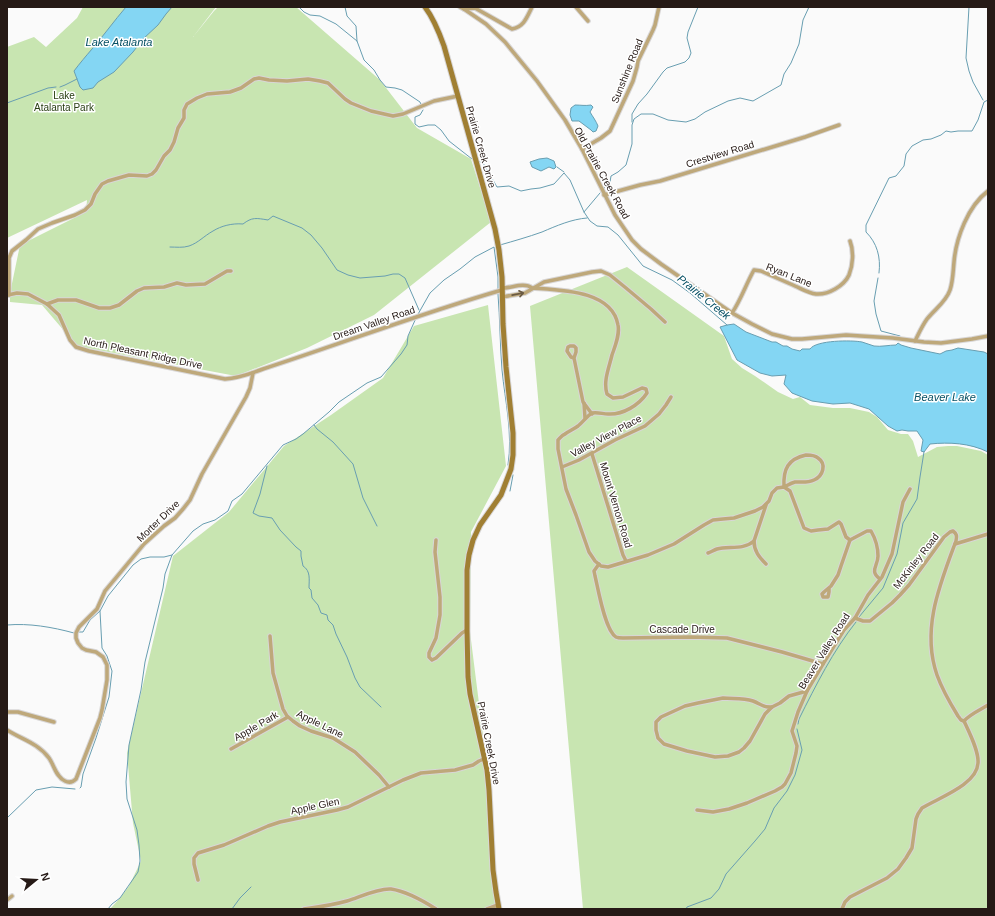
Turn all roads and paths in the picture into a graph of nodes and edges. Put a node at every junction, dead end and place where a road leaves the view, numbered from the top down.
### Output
1 (425, 7) edge
2 (460, 7) edge
3 (532, 7) edge
4 (576, 7) edge
5 (659, 7) edge
6 (464, 9) junction
7 (588, 21) dead end
8 (458, 96) junction
9 (839, 125) dead end
10 (582, 149) junction
11 (988, 192) edge
12 (604, 195) junction
13 (850, 241) dead end
14 (232, 271) dead end
15 (532, 288) junction
16 (502, 289) junction
17 (8, 295) edge
18 (502, 297) junction
19 (47, 304) junction
20 (732, 313) junction
21 (665, 322) dead end
22 (988, 336) edge
23 (915, 341) junction
24 (574, 358) dead end
25 (253, 374) junction
26 (671, 397) dead end
27 (583, 402) junction
28 (592, 414) junction
29 (585, 418) junction
30 (592, 454) junction
31 (562, 467) junction
32 (784, 487) junction
33 (910, 489) dead end
34 (766, 504) junction
35 (988, 534) edge
36 (436, 540) dead end
37 (850, 540) junction
38 (754, 541) junction
39 (955, 544) junction
40 (708, 553) dead end
41 (626, 561) junction
42 (599, 564) junction
43 (766, 564) dead end
44 (880, 580) junction
45 (829, 588) dead end
46 (855, 618) junction
47 (467, 630) junction
48 (270, 636) dead end
49 (823, 664) junction
50 (807, 691) junction
51 (988, 705) edge
52 (772, 707) junction
53 (7, 712) edge
54 (288, 717) junction
55 (964, 721) junction
56 (54, 722) dead end
57 (7, 730) edge
58 (232, 749) dead end
59 (484, 759) junction
60 (389, 787) junction
61 (697, 810) dead end
62 (198, 880) dead end
63 (12, 896) dead end
64 (7, 900) edge
65 (498, 907) edge
66 (304, 909) edge
67 (436, 909) edge
68 (487, 909) edge
69 (842, 909) edge

1 - 8 main road, Prairie Creek Drive
2 - 6 street, Old Prairie Creek Road
3 - 6 street
4 - 7 street
5 - 10 street, Sunshine Road
6 - 10 street, Old Prairie Creek Road
8 - 16 main road, Prairie Creek Drive
8 - 17 street
9 - 12 street, Crestview Road
10 - 12 street, Old Prairie Creek Road
11 - 23 street
12 - 20 street, Old Prairie Creek Road
13 - 20 street, Ryan Lane
14 - 19 street
15 - 16 street, Dream Valley Road
18 -> 15 street
15 - 21 street
15 - 28 street, Dream Valley Road
16 - 18 main road, Prairie Creek Drive
16 - 25 street, Dream Valley Road
17 - 19 street, North Pleasant Ridge Drive
18 - 47 main road, Prairie Creek Drive
19 - 25 street, North Pleasant Ridge Drive
20 - 23 street, Old Prairie Creek Road
22 - 23 street, Old Prairie Creek Road
24 - 27 street
25 - 57 street, Morter Drive
26 - 30 street, Valley View Place
27 - 28 street
27 - 29 street
28 - 29 street
29 - 31 street
30 - 31 street, Valley View Place
30 - 41 street, Mount Vernon Road
31 - 42 street
32 - 32 street
32 - 34 street
32 - 37 street
33 - 44 street, Beaver Valley Road
34 - 38 street
34 - 41 street
35 - 39 street
36 - 47 street
37 - 44 street
37 - 45 street
38 - 40 street
38 - 43 street
39 - 46 street, McKinley Road
39 - 55 street
41 - 42 street
42 - 49 street, Cascade Drive
44 - 46 street, Beaver Valley Road
46 - 49 street, Beaver Valley Road
47 - 59 main road, Prairie Creek Drive
48 - 54 street, Apple Lane
49 - 50 street, Beaver Valley Road
50 - 52 street
50 - 61 street, Beaver Valley Road
51 - 55 street
52 - 52 street
53 - 56 street
54 - 58 street, Apple Park
54 - 60 street, Apple Lane
55 - 69 street
59 - 60 street, Apple Glen
59 - 65 main road, Prairie Creek Drive
60 - 62 street, Apple Glen
63 - 64 street
65 - 68 street
66 - 67 street

